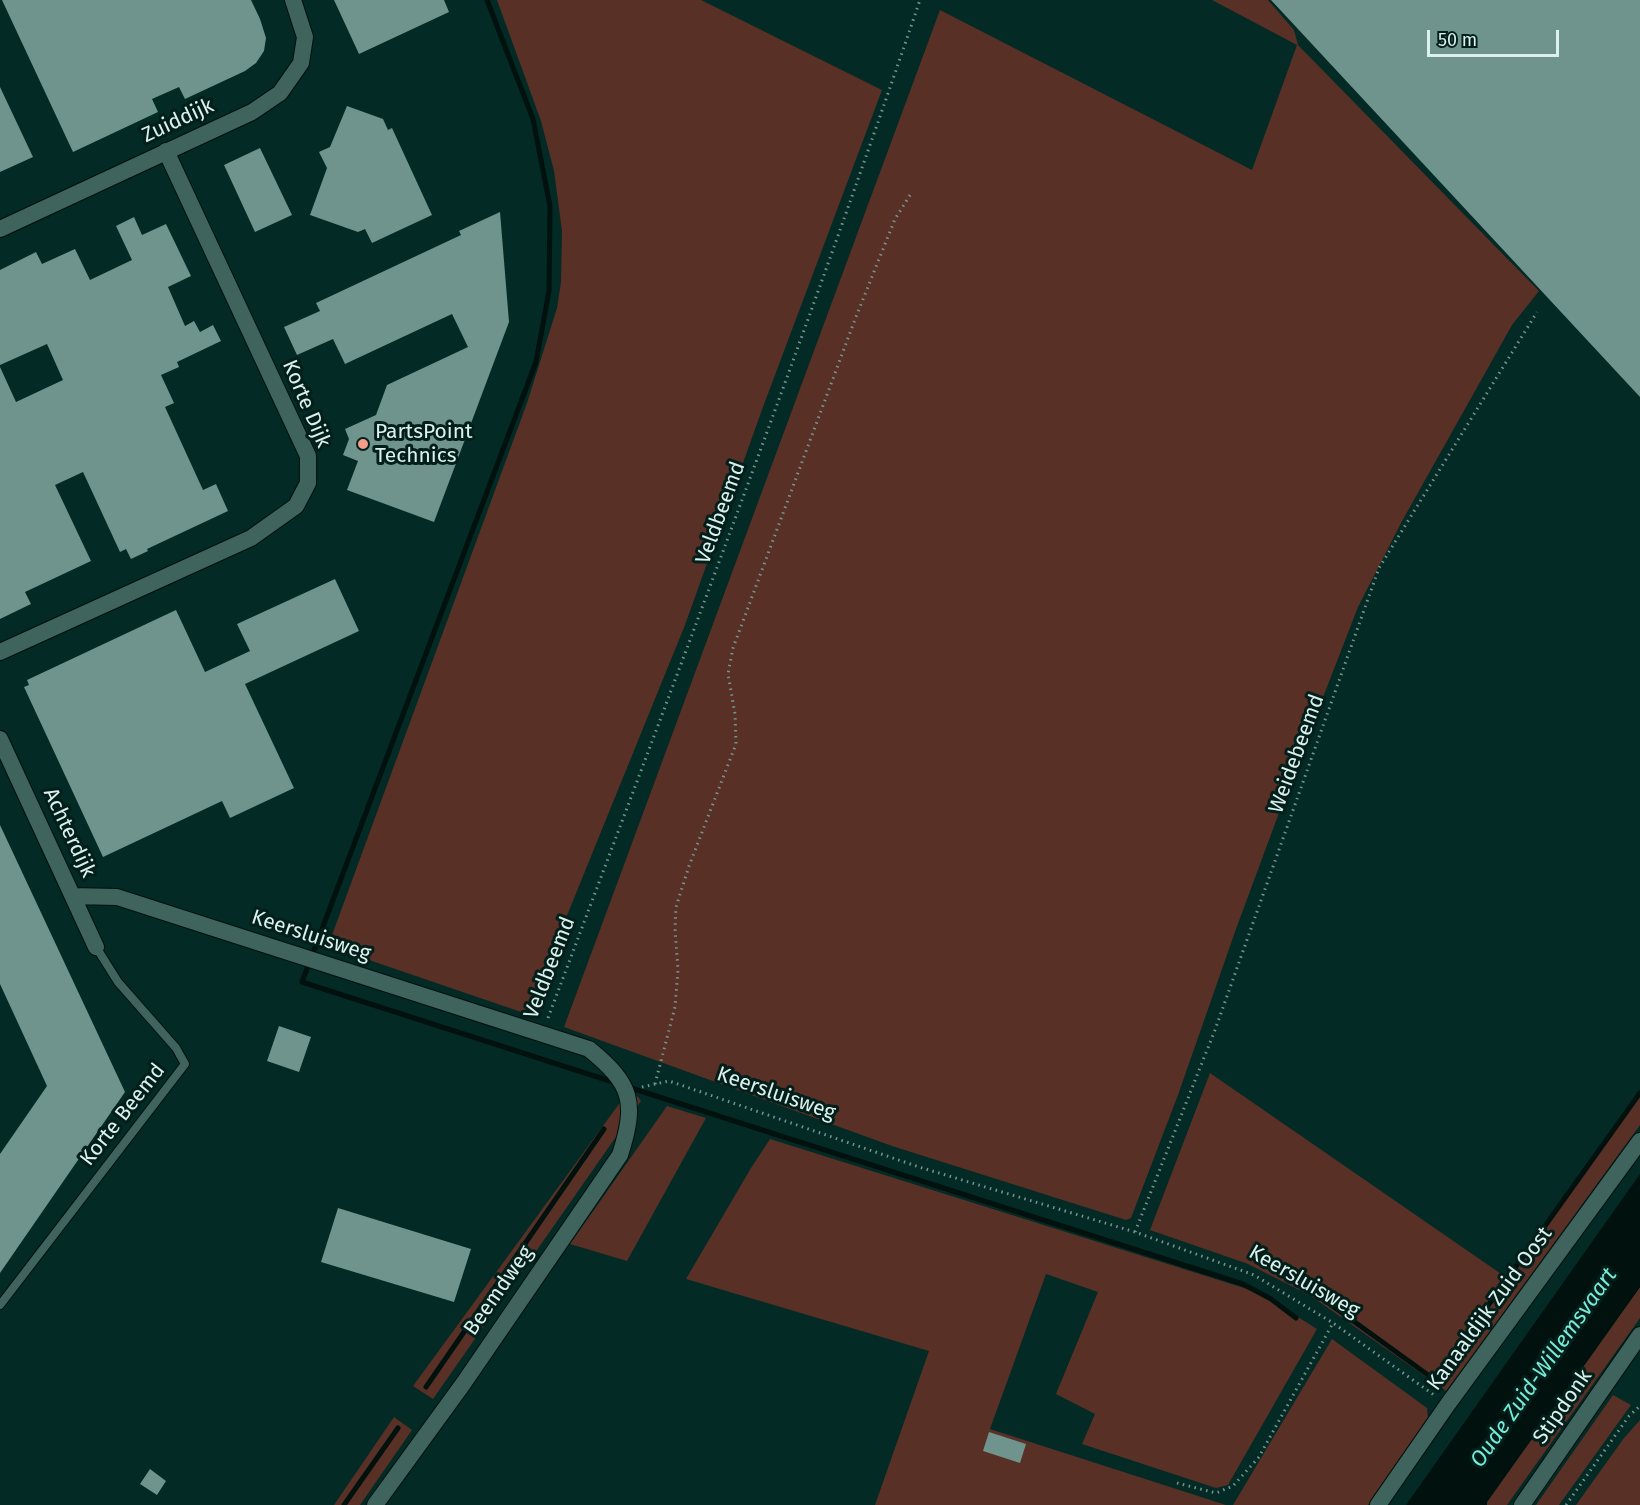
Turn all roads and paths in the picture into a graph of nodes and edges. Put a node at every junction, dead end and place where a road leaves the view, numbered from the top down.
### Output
1 (293, 0) edge
2 (920, 0) edge
3 (166, 151) junction
4 (912, 192) dead end
5 (0, 229) edge
6 (1537, 312) dead end
7 (0, 652) edge
8 (0, 739) edge
9 (74, 896) junction
10 (96, 947) joint
11 (542, 1034) junction
12 (655, 1084) junction
13 (626, 1091) junction
14 (1640, 1141) edge
15 (1135, 1232) junction
16 (0, 1305) edge
17 (1333, 1323) junction
18 (1639, 1340) edge
19 (1448, 1404) junction
20 (1640, 1406) edge
21 (1177, 1483) dead end
22 (375, 1505) edge
23 (1378, 1505) edge
24 (1522, 1505) edge
25 (1566, 1505) edge

1 - 3 street, Zuiddijk
2 - 11 path, Veldbeemd
3 - 5 street, Zuiddijk
3 - 7 street, Korte Dijk
4 - 12 path
6 - 15 path, Weidebeemd
8 - 9 street, Achterdijk
9 - 10 street, Achterdijk
9 - 11 street, Keersluisweg
10 - 16 lane, Korte Beemd
11 - 13 street, Keersluisweg
12 - 13 path, Keersluisweg
12 - 15 path, Keersluisweg
13 - 22 street, Beemdweg
14 - 19 street, Kanaaldijk Zuid Oost
15 - 17 path, Keersluisweg
17 - 19 path, Keersluisweg
17 - 21 path
18 - 24 street, Stipdonk
19 - 23 street, Kanaaldijk Zuid Oost
20 - 25 path

